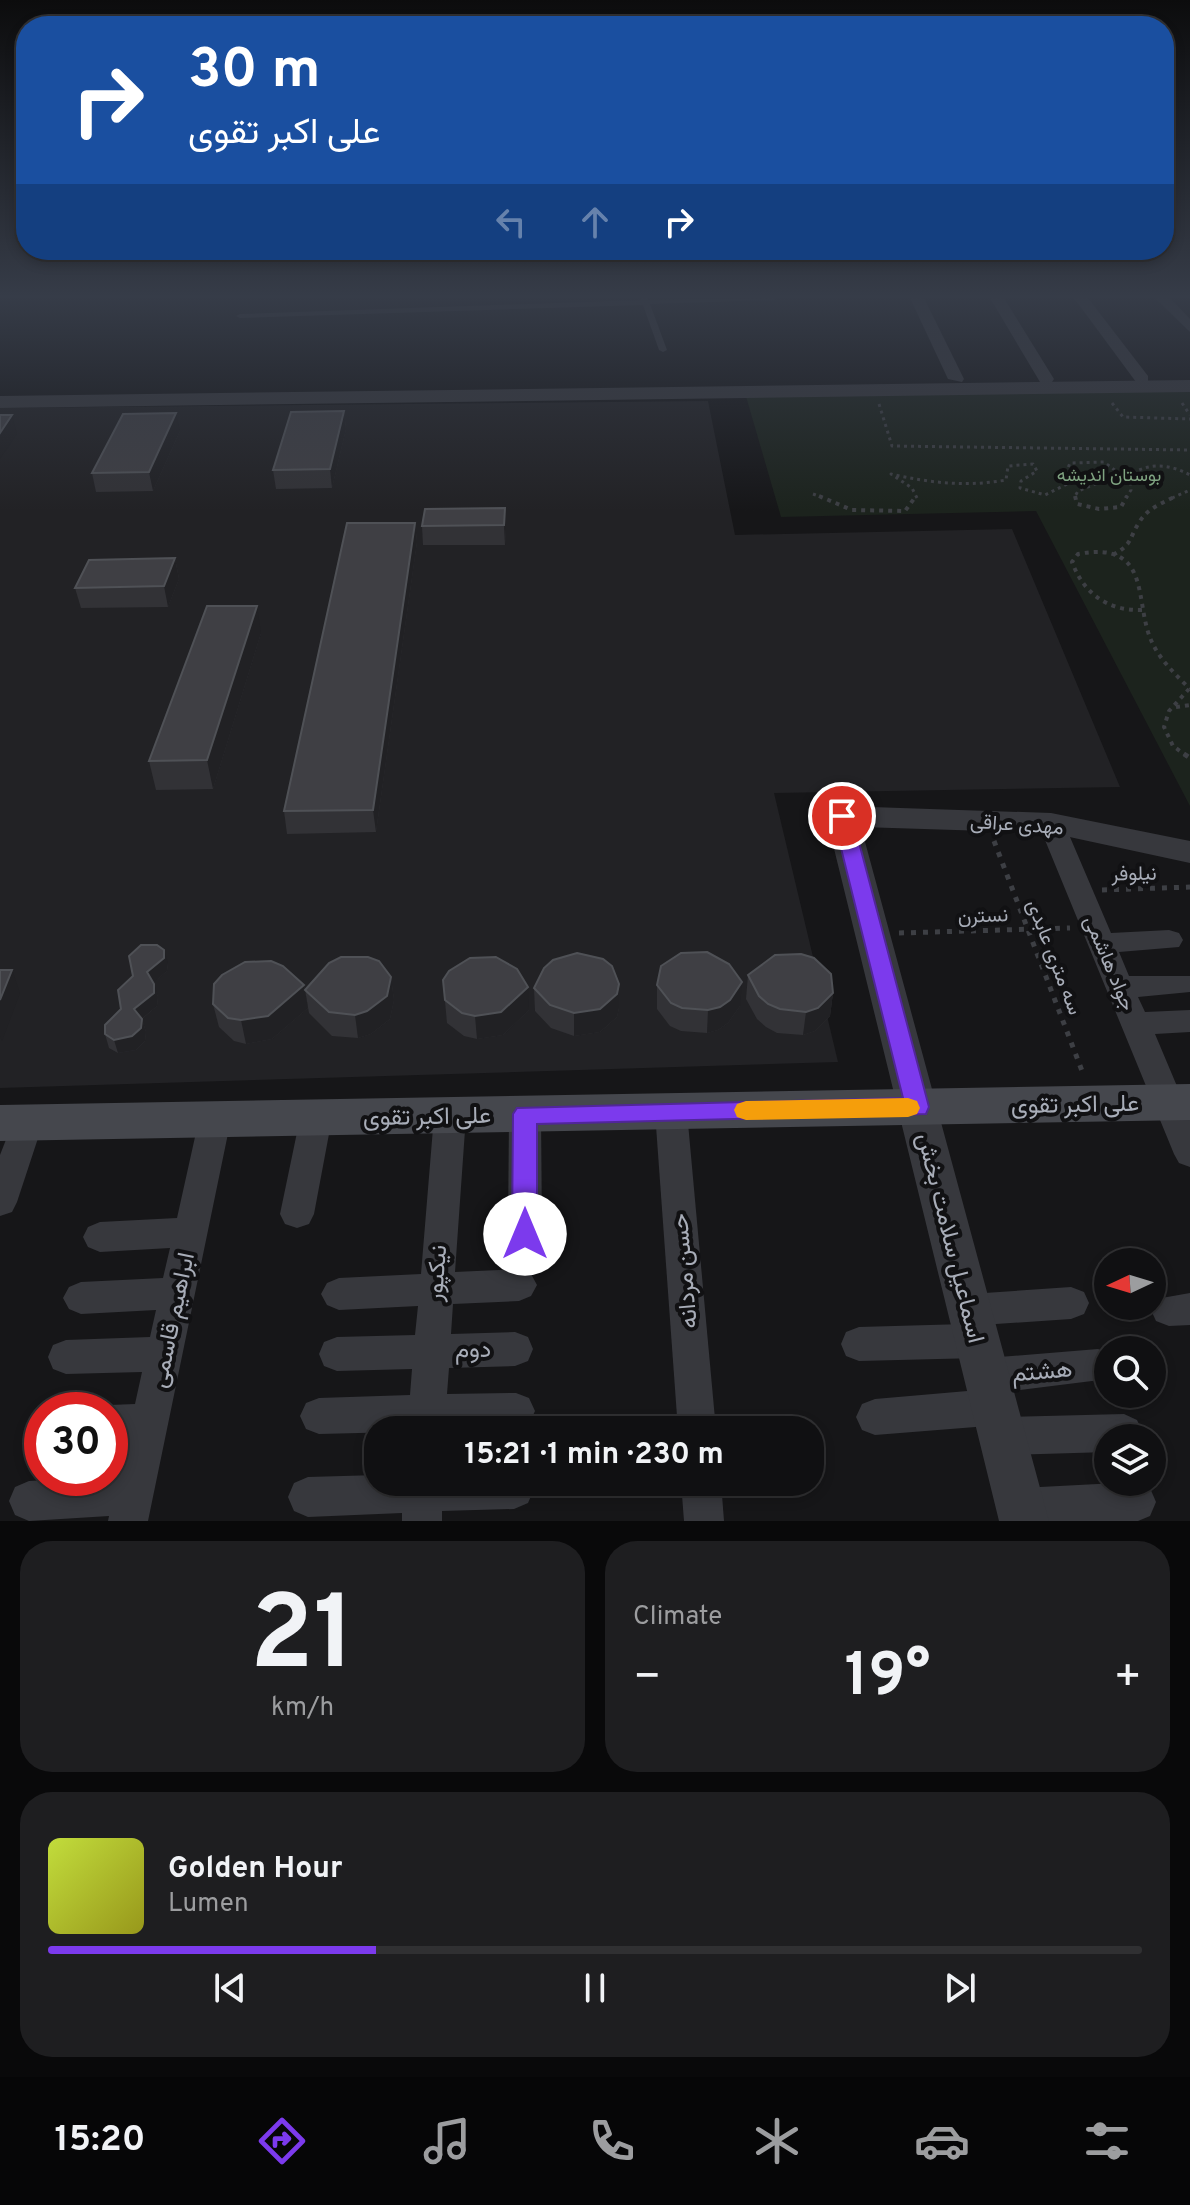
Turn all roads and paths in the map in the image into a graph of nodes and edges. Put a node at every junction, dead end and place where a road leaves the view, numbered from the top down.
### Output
1 (951, 369) edge
2 (1040, 369) edge
3 (1134, 369) edge
4 (956, 379) junction
5 (1046, 379) junction
6 (1142, 379) junction
7 (1190, 379) edge
8 (1190, 386) edge
9 (874, 388) junction
10 (1105, 392) dead end
11 (0, 394) edge
12 (0, 402) edge
13 (1190, 419) edge
14 (1190, 450) edge
15 (1190, 475) edge
16 (1190, 490) edge
17 (813, 494) dead end
18 (1113, 555) junction
19 (1142, 610) junction
20 (1190, 689) edge
21 (1190, 705) edge
22 (1173, 708) junction
23 (1190, 758) edge
24 (842, 816) joint
25 (986, 820) junction
26 (1051, 823) junction
27 (1190, 852) edge
28 (1190, 887) edge
29 (1079, 890) junction
30 (1027, 929) junction
31 (873, 933) junction
32 (1098, 935) junction
33 (1169, 940) dead end
34 (1183, 984) dead end
35 (1119, 987) junction
36 (1190, 1021) edge
37 (1136, 1024) junction
38 (1179, 1102) edge
39 (1096, 1104) junction
40 (918, 1107) junction
41 (671, 1112) junction
42 (525, 1114) junction
43 (450, 1116) junction
44 (316, 1118) junction
45 (215, 1119) junction
46 (14, 1123) edge
47 (1190, 1154) edge
48 (0, 1202) edge
49 (297, 1214) dead end
50 (190, 1232) junction
51 (525, 1234) dead end
52 (100, 1237) dead end
53 (519, 1285) dead end
54 (434, 1291) junction
55 (178, 1293) junction
56 (339, 1294) dead end
57 (81, 1298) dead end
58 (1071, 1303) dead end
59 (859, 1344) dead end
60 (515, 1349) dead end
61 (430, 1350) junction
62 (165, 1354) junction
63 (337, 1354) dead end
64 (66, 1357) dead end
65 (1094, 1366) edge
66 (987, 1374) junction
67 (516, 1411) dead end
68 (319, 1416) dead end
69 (427, 1416) edge
70 (476, 1416) edge
71 (696, 1416) edge
72 (875, 1417) dead end
73 (364, 1418) edge
74 (150, 1422) junction
75 (128, 1423) edge
76 (1103, 1424) edge
77 (450, 1496) edge
78 (702, 1496) edge
79 (308, 1497) dead end
80 (423, 1499) edge
81 (29, 1501) dead end
82 (1136, 1502) dead end
83 (130, 1508) edge
84 (1023, 1514) edge
85 (704, 1521) edge

1 - 4 street
2 - 5 street
3 - 6 street
4 - 5 street
4 - 11 street
5 - 6 street
6 - 7 street
8 - 9 street
9 - 12 street
9 - 14 path
10 - 13 path
15 - 17 path
16 - 18 path
18 - 19 path
18 - 19 path
19 - 20 path
20 - 22 path
21 - 22 path
22 - 23 path
24 - 25 street, مهدی عراقی
24 - 31 street, اسماعیل سلامت بخش
25 - 26 street, مهدی عراقی
25 - 30 path, سه متری عابدی
26 - 27 street, مهدی عراقی
26 - 29 street, جواد هاشمی
28 - 29 path, نیلوفر
29 - 32 street, جواد هاشمی
30 - 31 path, نسترن
30 - 32 path, نسترن
30 - 39 path, سه متری عابدی
31 - 40 street, اسماعیل سلامت بخش
32 - 33 street
32 - 35 street, جواد هاشمی
34 - 35 street
35 - 37 street, جواد هاشمی
36 - 37 street
37 - 38 street, جواد هاشمی
38 - 39 main road, علی اکبر تقوی
38 - 47 street, جواد هاشمی
39 - 40 main road, علی اکبر تقوی
40 - 41 main road, علی اکبر تقوی
40 - 66 street, اسماعیل سلامت بخش
41 - 42 main road, علی اکبر تقوی
41 - 71 street, حسن مردانه
42 - 43 main road, علی اکبر تقوی
42 - 51 street
43 - 44 main road, علی اکبر تقوی
43 - 54 street, نیکپور
44 - 45 main road, علی اکبر تقوی
44 - 49 street
45 - 46 main road, علی اکبر تقوی
45 - 50 street, ابراهیم قاسمی
46 - 48 street
50 - 52 street
50 - 55 street, ابراهیم قاسمی
53 - 54 street
54 - 56 street
54 - 61 street, نیکپور
55 - 57 street
55 - 62 street, ابراهیم قاسمی
58 - 66 street
59 - 66 street
60 - 61 street, دوم
61 - 63 street, دوم
61 - 69 street, نیکپور
62 - 64 street
62 - 74 street, ابراهیم قاسمی
65 - 66 street, هشتم
66 - 72 street
66 - 76 street
66 - 84 street, اسماعیل سلامت بخش
67 - 70 street
68 - 73 street
74 - 75 street
74 - 83 street, ابراهیم قاسمی
77 - 80 street
78 - 85 street
79 - 80 street
81 - 83 street
82 - 84 street

